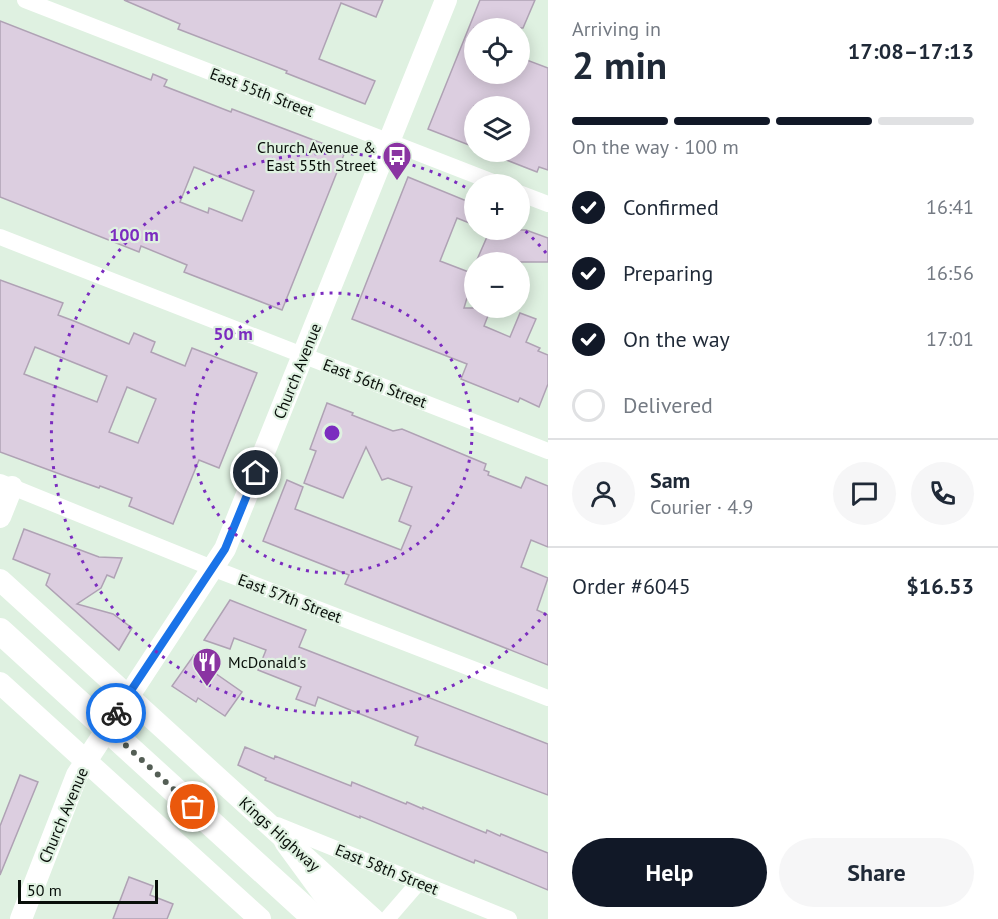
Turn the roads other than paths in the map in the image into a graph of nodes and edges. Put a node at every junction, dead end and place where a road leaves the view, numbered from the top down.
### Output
1 (26, 0) edge
2 (446, 0) edge
3 (389, 142) junction
4 (472, 174) edge
5 (530, 197) edge
6 (548, 204) edge
7 (0, 237) edge
8 (303, 355) junction
9 (548, 450) edge
10 (6, 484) edge
11 (0, 517) edge
12 (212, 568) junction
13 (0, 580) edge
14 (0, 631) edge
15 (0, 683) edge
16 (126, 697) junction
17 (548, 698) edge
18 (107, 728) junction
19 (86, 762) junction
20 (264, 820) junction
21 (287, 841) junction
22 (419, 882) junction
23 (302, 910) edge
24 (21, 919) edge
25 (260, 919) edge
26 (316, 919) edge
27 (344, 919) edge
28 (373, 919) edge
29 (387, 919) edge
30 (510, 919) edge

1 - 3 street, East 55th Street
2 - 3 main road, Church Avenue
3 - 4 street, East 55th Street
3 - 8 main road, Church Avenue
5 - 6 street
7 - 8 street, East 56th Street
8 - 9 street, East 56th Street
8 - 12 main road, Church Avenue
10 - 11 main road
10 - 12 street, East 57th Street
12 - 16 main road, Church Avenue
12 - 17 street, East 57th Street
13 - 16 main road, Kings Highway
14 - 18 main road
15 - 19 main road
16 - 18 main road, Church Avenue
16 - 20 main road, Kings Highway
18 - 19 main road, Church Avenue
18 - 23 main road
19 - 24 main road, Church Avenue
19 - 25 main road
20 - 21 main road, Kings Highway
20 - 22 street, East 58th Street
21 - 27 main road
21 - 28 main road, Kings Highway
22 - 29 street
22 - 30 street, East 58th Street
23 - 26 main road

